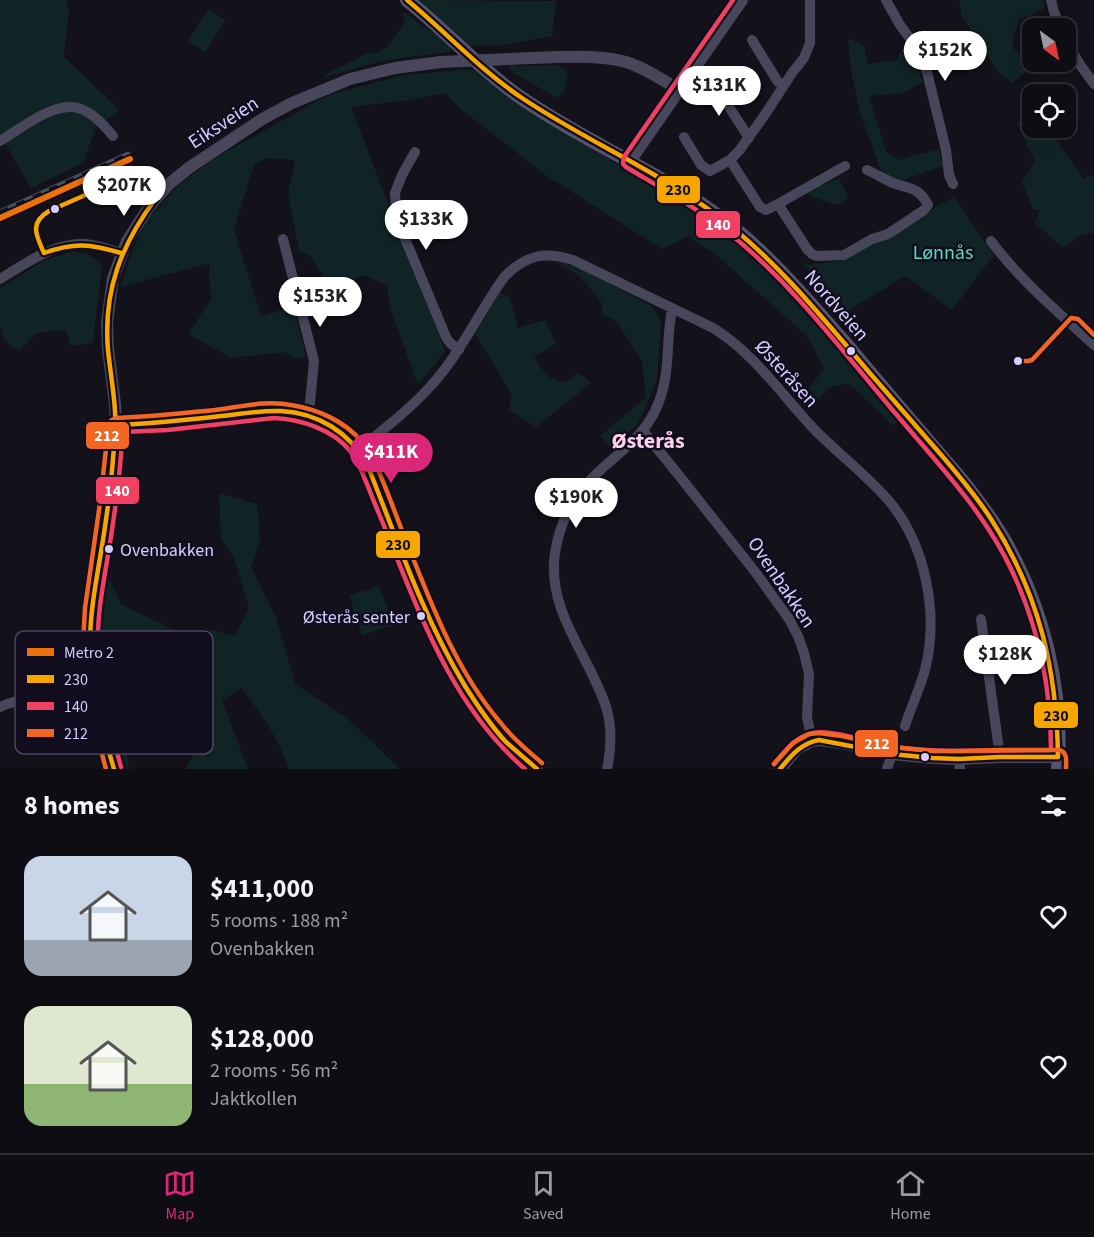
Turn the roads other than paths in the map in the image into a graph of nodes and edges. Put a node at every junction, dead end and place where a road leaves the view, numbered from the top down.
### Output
1 (407, 0) edge
2 (742, 0) edge
3 (810, 0) edge
4 (886, 0) edge
5 (1050, 0) edge
6 (1057, 18) edge
7 (752, 40) dead end
8 (1076, 58) edge
9 (713, 82) dead end
10 (1094, 84) edge
11 (783, 85) junction
12 (680, 90) junction
13 (113, 136) dead end
14 (684, 137) dead end
15 (748, 138) junction
16 (0, 141) edge
17 (415, 152) dead end
18 (730, 160) junction
19 (630, 161) junction
20 (845, 166) dead end
21 (867, 170) dead end
22 (953, 184) dead end
23 (778, 204) junction
24 (283, 239) dead end
25 (991, 241) dead end
26 (121, 254) junction
27 (0, 279) edge
28 (672, 309) junction
29 (1094, 345) edge
30 (459, 350) junction
31 (305, 416) junction
32 (116, 425) junction
33 (643, 431) junction
34 (359, 449) junction
35 (981, 619) dead end
36 (91, 631) edge
37 (15, 701) edge
38 (0, 707) edge
39 (905, 726) dead end
40 (812, 741) junction
41 (110, 754) edge
42 (892, 754) junction
43 (1000, 757) junction
44 (1058, 763) edge
45 (959, 764) edge
46 (530, 767) edge
47 (114, 769) edge
48 (607, 769) edge
49 (780, 769) edge
50 (887, 769) edge

1 - 19 main road, Nordveien
2 - 12 street
3 - 11 street
4 - 22 street
5 - 6 street
7 - 11 street
8 - 10 street
9 - 15 street
11 - 15 street
12 - 19 street
12 - 26 street, Eiksveien, bridge
13 - 16 street
14 - 18 street
15 - 18 street
17 - 30 street
18 - 23 street
19 - 44 main road, Nordveien
20 - 23 street
21 - 23 street
24 - 31 street
25 - 29 street
26 - 27 street
26 - 32 street, Eiksveien
28 - 30 street, Østeråsen
28 - 33 street
28 - 39 street, Østeråsen
30 - 34 street, Østeråsen
31 - 32 street
31 - 34 street
32 - 36 street, Eiksveien
33 - 40 street, Ovenbakken
33 - 48 street
34 - 46 street
35 - 43 street
37 - 38 street
40 - 42 street
40 - 49 street
41 - 47 street, Eiksveien
42 - 45 street
42 - 50 street
43 - 44 street
43 - 45 street

